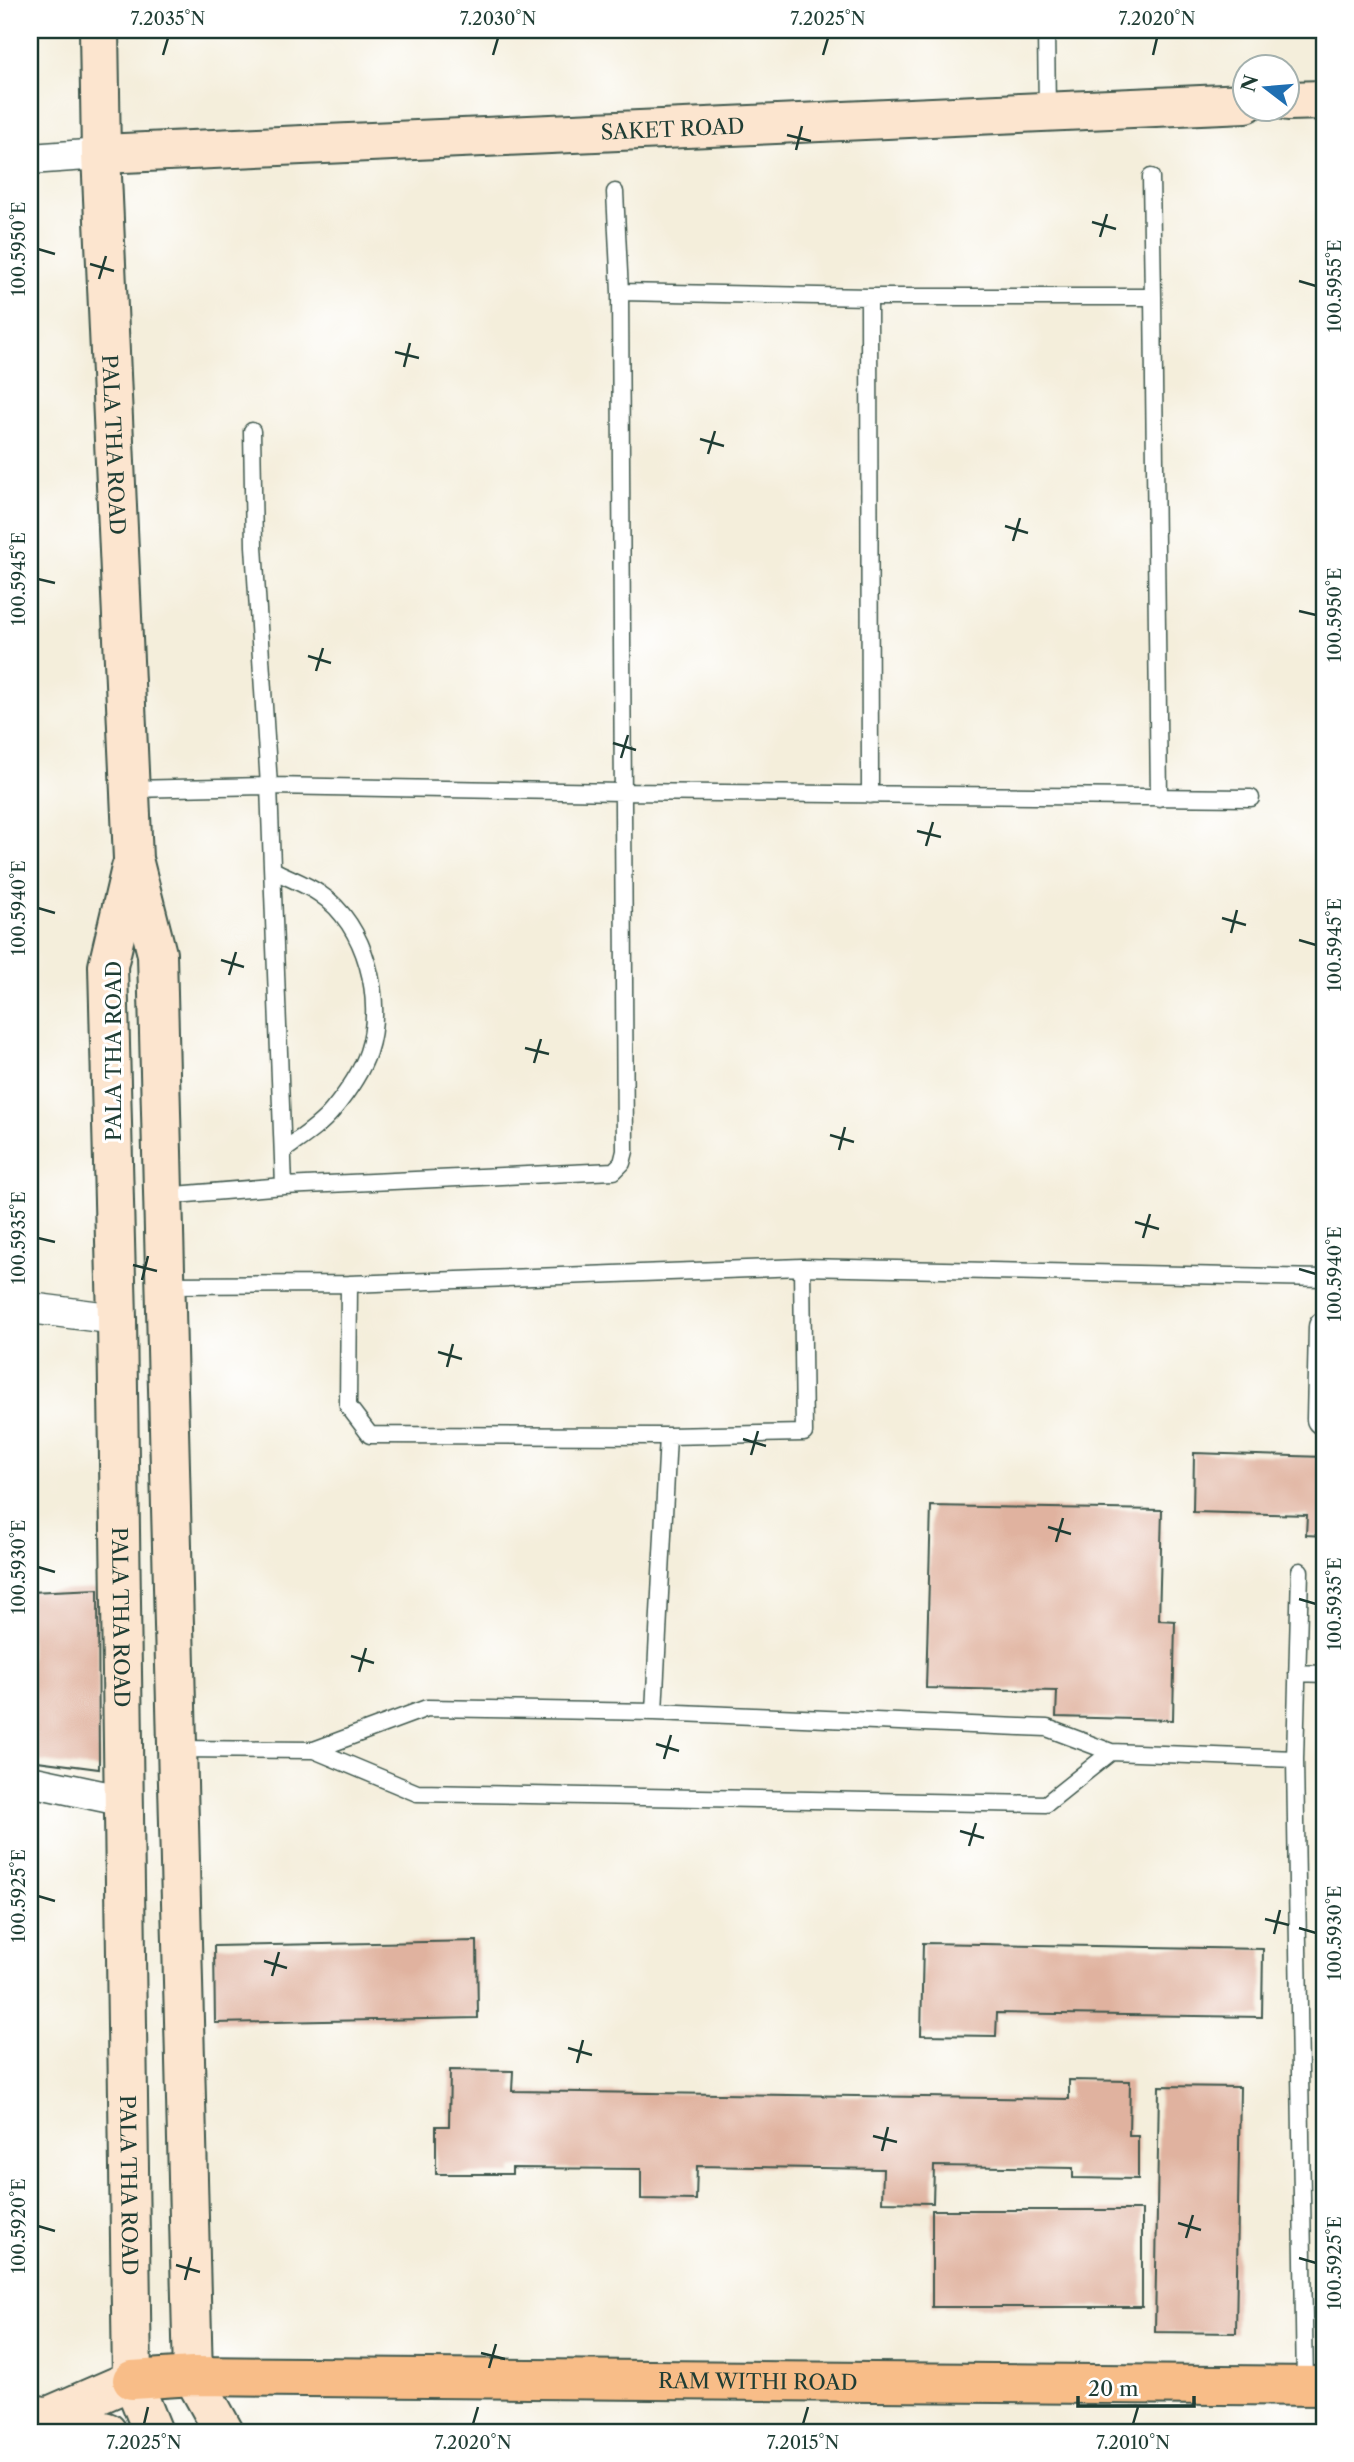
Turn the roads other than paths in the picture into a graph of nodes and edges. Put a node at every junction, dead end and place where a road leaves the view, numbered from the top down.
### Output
1 (99, 30) edge
2 (1046, 30) edge
3 (1324, 100) edge
4 (1302, 101) edge
5 (1232, 104) edge
6 (1047, 111) junction
7 (101, 155) junction
8 (30, 159) edge
9 (1150, 177) dead end
10 (615, 192) dead end
11 (620, 292) junction
12 (869, 297) junction
13 (1153, 297) junction
14 (252, 431) dead end
15 (269, 786) junction
16 (130, 789) junction
17 (623, 792) junction
18 (870, 795) junction
19 (1159, 798) junction
20 (1251, 799) dead end
21 (133, 859) junction
22 (272, 870) junction
23 (283, 1151) junction
24 (284, 1186) junction
25 (163, 1196) junction
26 (802, 1268) junction
27 (1324, 1278) edge
28 (349, 1284) junction
29 (165, 1285) junction
30 (30, 1308) edge
31 (117, 1319) junction
32 (1324, 1327) edge
33 (1322, 1419) dead end
34 (668, 1436) junction
35 (1300, 1571) dead end
36 (1297, 1673) junction
37 (1324, 1674) edge
38 (654, 1712) junction
39 (177, 1749) junction
40 (314, 1750) junction
41 (1111, 1752) junction
42 (1295, 1759) junction
43 (30, 1781) edge
44 (125, 1801) junction
45 (193, 2376) junction
46 (132, 2380) junction
47 (1315, 2386) edge
48 (39, 2415) edge
49 (107, 2432) edge
50 (153, 2432) edge
51 (224, 2432) edge

1 - 7 main road, PALA THA ROAD
2 - 6 lane
3 - 4 main road
5 - 6 main road, SAKET ROAD
6 - 7 main road, SAKET ROAD
7 - 8 street
7 - 16 main road, PALA THA ROAD
9 - 13 lane
10 - 11 lane
11 - 12 lane
11 - 17 lane
12 - 13 lane
12 - 18 lane
13 - 19 lane
14 - 15 lane
15 - 16 lane
15 - 17 lane
15 - 22 lane
16 - 21 main road, PALA THA ROAD
17 - 18 lane
17 - 24 lane
18 - 19 lane
19 - 20 lane
21 - 25 main road, PALA THA ROAD
21 - 31 main road, PALA THA ROAD
22 - 23 lane
22 - 23 lane
23 - 24 lane
24 - 25 lane
25 - 29 main road, PALA THA ROAD
26 - 27 lane
26 - 28 lane
26 - 34 lane
28 - 29 lane
28 - 34 lane
29 - 39 main road, PALA THA ROAD
30 - 31 street
31 - 44 main road, PALA THA ROAD
32 - 33 street
34 - 38 lane
35 - 36 lane
36 - 37 lane
36 - 42 lane
38 - 40 lane
38 - 41 lane
39 - 40 lane
39 - 45 main road, PALA THA ROAD
40 - 41 lane
41 - 42 lane
42 - 47 lane
43 - 44 street
44 - 46 main road, PALA THA ROAD
45 - 46 main road, RAM WITHI ROAD
45 - 47 main road, RAM WITHI ROAD
45 - 51 main road
46 - 48 main road
46 - 50 main road
48 - 49 main road

